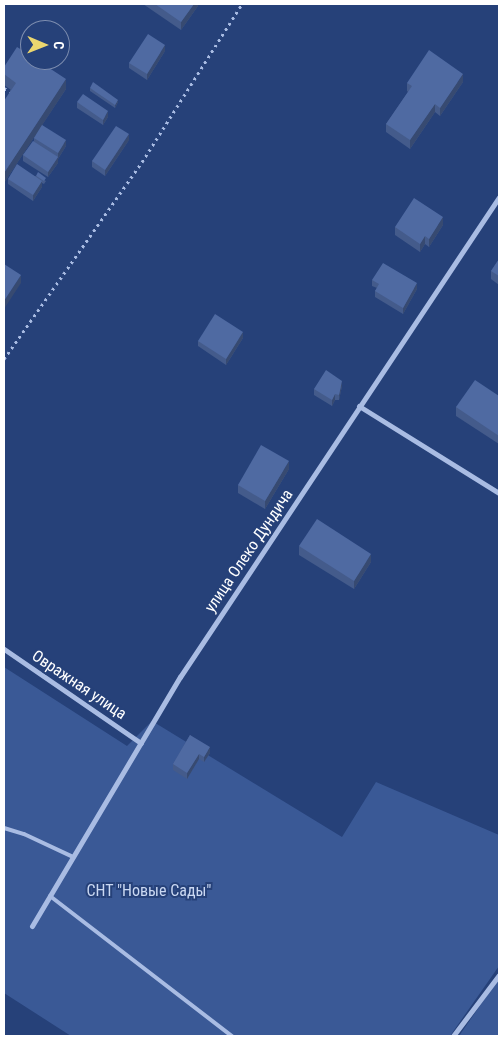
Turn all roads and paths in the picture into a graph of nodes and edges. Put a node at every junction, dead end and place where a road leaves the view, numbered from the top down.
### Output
1 (242, 4) edge
2 (4, 88) edge
3 (9, 102) edge
4 (499, 197) edge
5 (4, 359) edge
6 (359, 406) junction
7 (499, 493) edge
8 (4, 649) edge
9 (141, 743) junction
10 (4, 828) edge
11 (73, 857) junction
12 (50, 896) junction
13 (32, 926) dead end
14 (499, 975) edge
15 (232, 1036) edge
16 (453, 1036) edge

1 - 5 path
2 - 3 path
4 - 6 street, улица Олеко Дундича
6 - 7 street
6 - 9 street, улица Олеко Дундича
8 - 9 street, Овражная улица
9 - 11 street, улица Олеко Дундича
10 - 11 lane
11 - 12 street, улица Олеко Дундича
12 - 13 street, улица Олеко Дундича
12 - 15 lane
14 - 16 street

